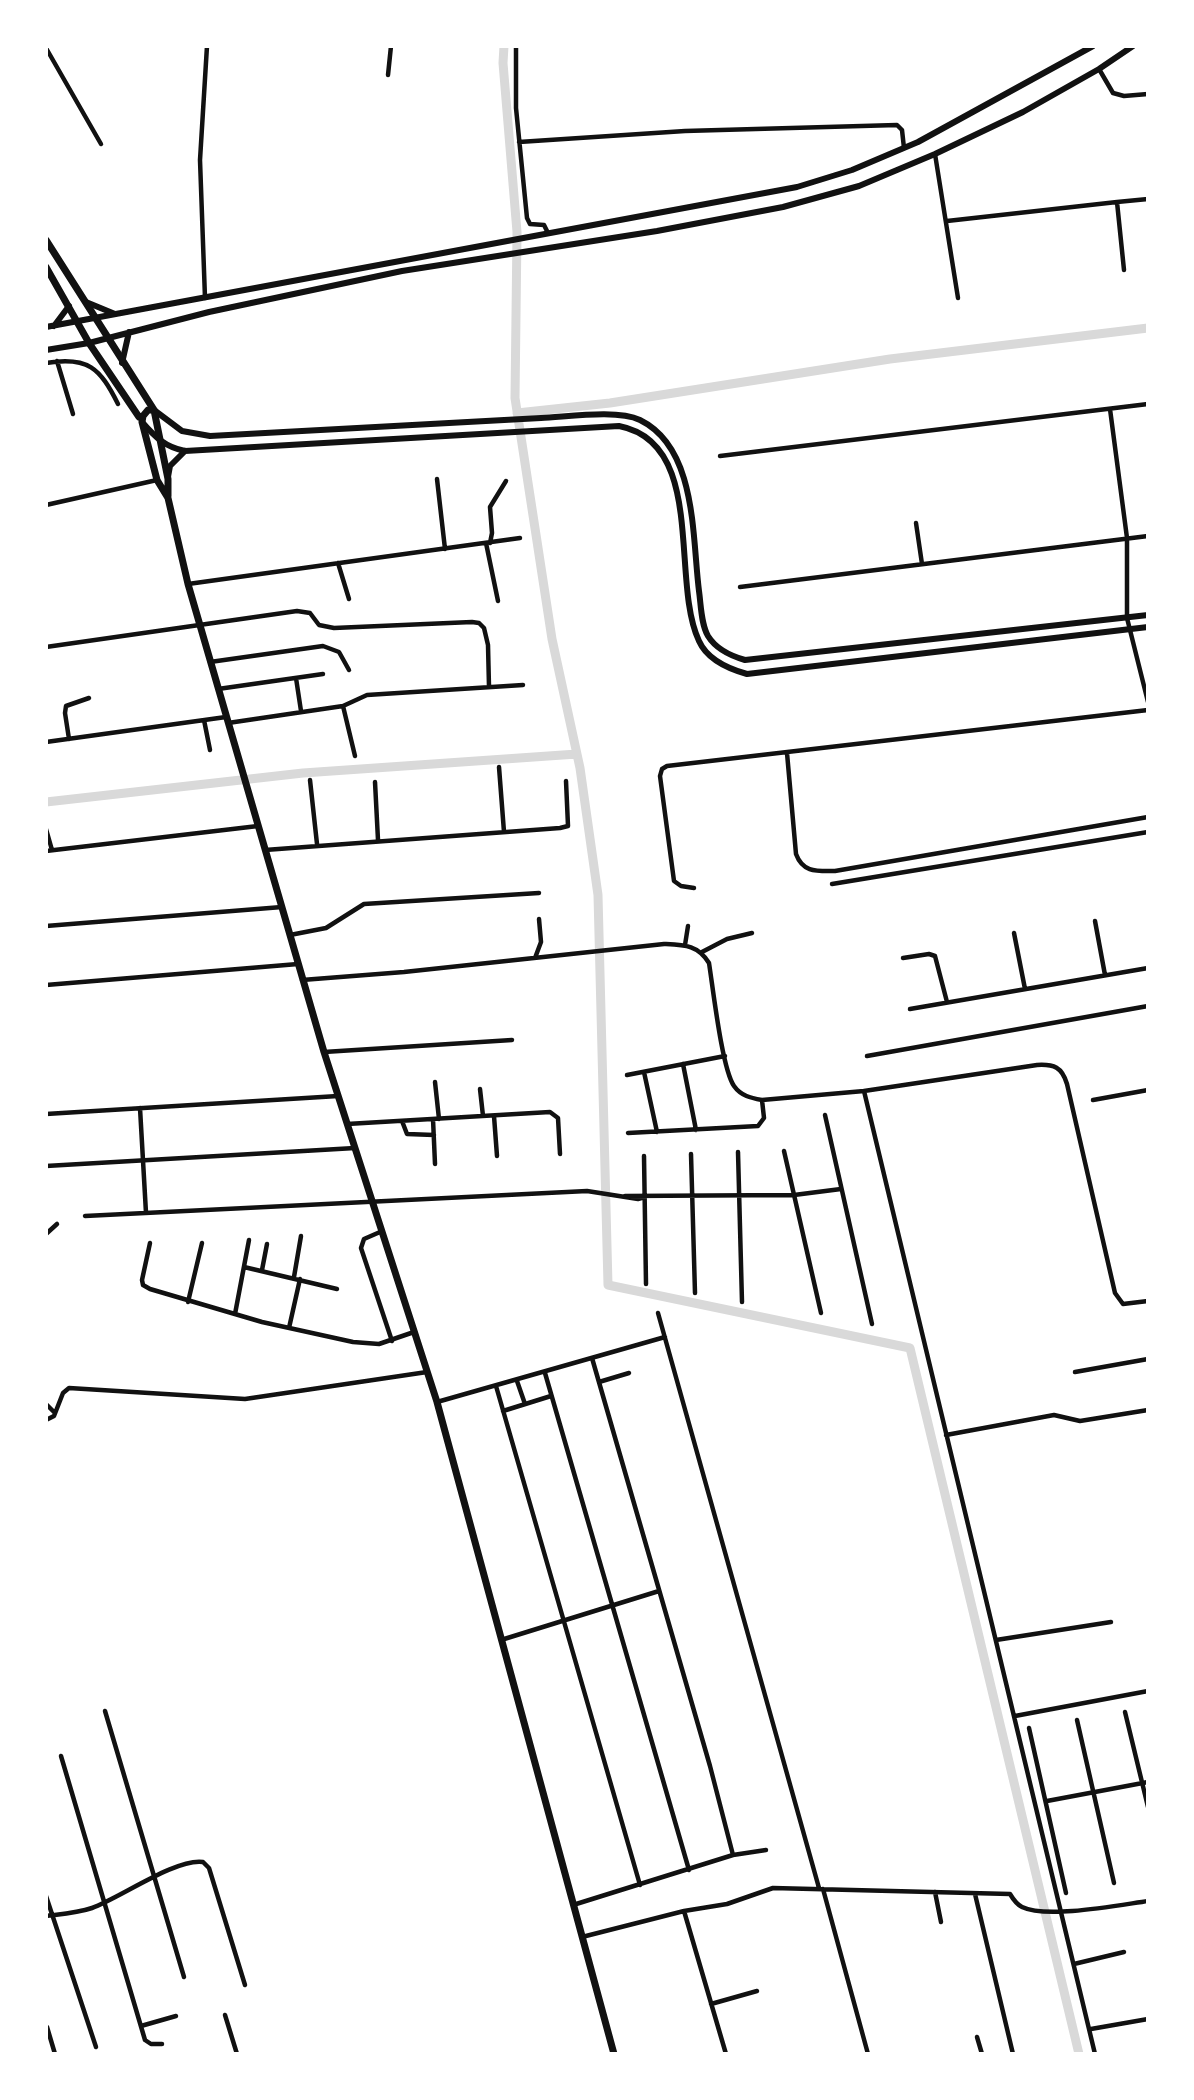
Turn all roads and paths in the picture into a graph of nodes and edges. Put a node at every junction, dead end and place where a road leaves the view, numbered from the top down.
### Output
1 (207, 46) edge
2 (391, 46) edge
3 (516, 46) edge
4 (1093, 46) edge
5 (1133, 46) edge
6 (48, 48) edge
7 (1099, 69) junction
8 (388, 75) dead end
9 (1148, 94) edge
10 (519, 142) junction
11 (101, 144) dead end
12 (904, 148) junction
13 (934, 154) junction
14 (1148, 199) edge
15 (1117, 202) junction
16 (946, 221) junction
17 (548, 233) junction
18 (46, 240) edge
19 (46, 267) edge
20 (1124, 270) dead end
21 (205, 298) junction
22 (958, 298) dead end
23 (86, 302) junction
24 (70, 305) junction
25 (119, 315) junction
26 (96, 318) junction
27 (79, 321) junction
28 (50, 327) edge
29 (129, 332) junction
30 (107, 338) junction
31 (89, 343) junction
32 (46, 350) edge
33 (57, 362) junction
34 (46, 363) edge
35 (122, 363) junction
36 (118, 404) dead end
37 (1148, 404) edge
38 (1110, 409) junction
39 (153, 410) junction
40 (73, 414) dead end
41 (141, 420) junction
42 (160, 441) junction
43 (184, 451) junction
44 (720, 456) dead end
45 (168, 479) junction
46 (438, 479) dead end
47 (157, 480) junction
48 (506, 482) dead end
49 (168, 498) junction
50 (46, 505) edge
51 (916, 523) dead end
52 (1148, 536) edge
53 (520, 538) dead end
54 (1127, 538) junction
55 (488, 543) junction
56 (445, 549) junction
57 (338, 563) junction
58 (922, 564) junction
59 (188, 584) junction
60 (740, 587) dead end
61 (349, 599) dead end
62 (498, 601) dead end
63 (1148, 615) edge
64 (1127, 618) junction
65 (199, 624) junction
66 (1148, 627) edge
67 (1131, 629) junction
68 (46, 647) edge
69 (210, 662) junction
70 (349, 670) dead end
71 (322, 674) dead end
72 (296, 678) junction
73 (523, 685) dead end
74 (489, 687) junction
75 (218, 688) junction
76 (89, 698) dead end
77 (1148, 702) edge
78 (343, 706) junction
79 (1148, 710) edge
80 (301, 711) junction
81 (204, 720) junction
82 (227, 720) junction
83 (69, 739) junction
84 (46, 742) edge
85 (210, 750) dead end
86 (787, 753) junction
87 (355, 756) dead end
88 (499, 767) dead end
89 (310, 780) dead end
90 (566, 781) dead end
91 (375, 782) dead end
92 (1148, 817) edge
93 (258, 826) junction
94 (46, 829) edge
95 (504, 832) junction
96 (1148, 832) edge
97 (378, 840) junction
98 (317, 844) junction
99 (49, 850) edge
100 (266, 850) junction
101 (832, 884) dead end
102 (694, 888) dead end
103 (539, 893) dead end
104 (282, 907) junction
105 (539, 919) dead end
106 (1095, 921) dead end
107 (46, 926) edge
108 (688, 926) dead end
109 (752, 933) dead end
110 (1014, 933) dead end
111 (290, 935) junction
112 (685, 945) junction
113 (702, 952) junction
114 (535, 958) junction
115 (903, 958) dead end
116 (298, 964) junction
117 (1148, 968) edge
118 (1105, 975) junction
119 (302, 980) junction
120 (46, 985) edge
121 (1025, 989) junction
122 (947, 1002) junction
123 (1148, 1006) edge
124 (910, 1009) dead end
125 (512, 1040) dead end
126 (324, 1052) junction
127 (725, 1056) junction
128 (867, 1056) dead end
129 (683, 1064) junction
130 (645, 1072) junction
131 (627, 1075) dead end
132 (435, 1083) dead end
133 (480, 1089) dead end
134 (1148, 1090) edge
135 (864, 1091) junction
136 (338, 1096) junction
137 (762, 1100) junction
138 (1093, 1100) dead end
139 (140, 1108) junction
140 (46, 1114) edge
141 (825, 1115) dead end
142 (483, 1116) junction
143 (494, 1116) junction
144 (436, 1119) junction
145 (402, 1121) junction
146 (347, 1124) junction
147 (696, 1130) junction
148 (657, 1132) junction
149 (627, 1133) dead end
150 (434, 1135) junction
151 (355, 1148) junction
152 (784, 1151) dead end
153 (738, 1152) dead end
154 (560, 1154) dead end
155 (691, 1154) dead end
156 (497, 1156) dead end
157 (644, 1156) dead end
158 (143, 1162) junction
159 (435, 1164) dead end
160 (46, 1166) edge
161 (841, 1189) junction
162 (740, 1195) junction
163 (794, 1195) junction
164 (693, 1196) junction
165 (645, 1197) junction
166 (371, 1203) junction
167 (146, 1213) junction
168 (85, 1216) dead end
169 (57, 1224) dead end
170 (380, 1232) junction
171 (46, 1234) edge
172 (301, 1236) dead end
173 (249, 1240) dead end
174 (150, 1243) dead end
175 (202, 1243) dead end
176 (267, 1244) dead end
177 (244, 1267) junction
178 (262, 1270) junction
179 (297, 1278) junction
180 (646, 1284) dead end
181 (337, 1289) dead end
182 (695, 1293) dead end
183 (1148, 1301) edge
184 (188, 1302) junction
185 (742, 1302) dead end
186 (658, 1313) dead end
187 (821, 1313) dead end
188 (235, 1314) junction
189 (872, 1324) dead end
190 (289, 1328) junction
191 (414, 1332) junction
192 (665, 1337) junction
193 (392, 1341) junction
194 (592, 1358) junction
195 (1148, 1359) edge
196 (427, 1372) junction
197 (1075, 1372) dead end
198 (545, 1373) junction
199 (628, 1373) dead end
200 (517, 1381) junction
201 (599, 1382) junction
202 (496, 1386) junction
203 (551, 1396) junction
204 (437, 1402) junction
205 (46, 1404) edge
206 (525, 1404) junction
207 (1148, 1410) edge
208 (503, 1411) junction
209 (55, 1413) junction
210 (46, 1420) edge
211 (946, 1435) junction
212 (659, 1591) junction
213 (611, 1606) junction
214 (564, 1620) junction
215 (1111, 1622) dead end
216 (501, 1640) junction
217 (996, 1640) junction
218 (1148, 1691) edge
219 (105, 1711) dead end
220 (1125, 1712) dead end
221 (1015, 1716) junction
222 (1077, 1720) dead end
223 (1029, 1728) dead end
224 (61, 1756) dead end
225 (1145, 1782) edge
226 (1094, 1792) junction
227 (1047, 1801) junction
228 (1148, 1807) edge
229 (766, 1851) dead end
230 (733, 1855) junction
231 (689, 1870) junction
232 (156, 1877) junction
233 (1114, 1883) dead end
234 (640, 1885) junction
235 (821, 1888) junction
236 (935, 1892) junction
237 (1066, 1893) dead end
238 (975, 1894) junction
239 (46, 1896) edge
240 (1148, 1901) edge
241 (104, 1903) junction
242 (573, 1905) junction
243 (1059, 1910) junction
244 (684, 1911) junction
245 (49, 1916) edge
246 (941, 1922) dead end
247 (582, 1937) junction
248 (1124, 1952) dead end
249 (1074, 1965) junction
250 (184, 1977) dead end
251 (245, 1985) dead end
252 (757, 1990) dead end
253 (711, 2004) junction
254 (225, 2015) dead end
255 (176, 2016) dead end
256 (1148, 2019) edge
257 (141, 2026) junction
258 (47, 2027) edge
259 (1091, 2029) junction
260 (977, 2037) dead end
261 (162, 2044) dead end
262 (96, 2047) dead end
263 (55, 2054) edge
264 (237, 2054) edge
265 (614, 2054) edge
266 (726, 2054) edge
267 (868, 2054) edge
268 (982, 2054) edge
269 (1013, 2054) edge
270 (1095, 2054) edge

1 - 21 street
2 - 8 street
3 - 10 street
4 - 12 street
5 - 7 street
6 - 11 street
7 - 9 street
7 - 13 street
10 - 12 street
10 - 17 street
12 - 17 street
13 - 16 street
13 - 29 street
14 - 15 street
15 - 16 street
15 - 20 street
16 - 22 street
17 - 21 street
18 - 23 main road
19 - 24 main road
21 - 25 street
23 - 25 street
23 - 26 main road
24 - 27 main road
24 - 28 street
25 - 26 street
26 - 27 street
26 - 30 main road
27 - 28 street
27 - 31 main road
29 - 30 street
29 - 35 street
30 - 31 street
30 - 35 main road
31 - 32 street
31 - 41 main road
33 - 34 street
33 - 36 street
33 - 40 street
35 - 39 main road
37 - 38 street
38 - 44 street
38 - 54 street
39 - 41 main road
39 - 42 main road
39 - 64 street
41 - 42 street
41 - 47 main road
42 - 43 street
42 - 45 main road
43 - 45 street
43 - 67 street
45 - 49 main road
46 - 56 street
47 - 49 main road
47 - 50 street
48 - 55 street
49 - 59 main road
51 - 58 street
52 - 54 street
53 - 55 street
54 - 58 street
54 - 64 street
55 - 56 street
55 - 62 street
56 - 57 street
57 - 59 street
57 - 61 street
58 - 60 street
59 - 65 main road
63 - 64 street
64 - 67 street
65 - 68 street
65 - 69 main road
65 - 74 street
66 - 67 street
67 - 77 street
69 - 70 street
69 - 75 main road
71 - 72 street
72 - 75 street
72 - 80 street
73 - 74 street
74 - 78 street
75 - 82 main road
76 - 83 street
78 - 80 street
78 - 87 street
79 - 86 street
80 - 82 street
81 - 82 street
81 - 83 street
81 - 85 street
82 - 93 main road
83 - 84 street
86 - 92 street
86 - 102 street
88 - 95 street
89 - 98 street
90 - 95 street
91 - 97 street
93 - 99 street
93 - 100 main road
94 - 99 street
95 - 97 street
96 - 101 street
97 - 98 street
98 - 100 street
100 - 104 main road
103 - 111 street
104 - 107 street
104 - 111 main road
105 - 114 street
106 - 118 street
108 - 112 street
109 - 113 street
110 - 121 street
111 - 116 main road
112 - 113 street
112 - 114 street
113 - 127 street
114 - 119 street
115 - 122 street
116 - 119 main road
116 - 120 street
117 - 118 street
118 - 121 street
119 - 126 main road
121 - 122 street
122 - 124 street
123 - 128 street
125 - 126 street
126 - 136 main road
127 - 129 street
127 - 137 street
129 - 130 street
129 - 147 street
130 - 131 street
130 - 148 street
132 - 144 street
133 - 142 street
134 - 138 street
135 - 137 street
135 - 183 street
135 - 211 street
136 - 139 street
136 - 146 main road
137 - 147 street
139 - 140 street
139 - 158 street
141 - 161 street
142 - 143 street
142 - 144 street
143 - 154 street
143 - 156 street
144 - 145 street
144 - 150 street
145 - 146 street
145 - 150 street
146 - 151 main road
147 - 148 street
148 - 149 street
150 - 159 street
151 - 158 street
151 - 166 main road
152 - 163 street
153 - 162 street
155 - 164 street
157 - 165 street
158 - 160 street
158 - 167 street
161 - 163 street
161 - 189 street
162 - 163 street
162 - 164 street
162 - 185 street
163 - 187 street
164 - 165 street
164 - 182 street
165 - 166 street
165 - 180 street
166 - 167 street
166 - 170 main road
167 - 168 street
169 - 171 street
170 - 191 main road
170 - 193 street
172 - 179 street
173 - 177 street
174 - 184 street
175 - 184 street
176 - 178 street
177 - 178 street
177 - 188 street
178 - 179 street
179 - 181 street
179 - 190 street
184 - 188 street
186 - 192 street
188 - 190 street
190 - 193 street
191 - 193 street
191 - 196 main road
192 - 194 street
192 - 235 street
194 - 198 street
194 - 201 street
195 - 197 street
196 - 204 main road
196 - 209 street
198 - 200 street
198 - 203 street
199 - 201 street
200 - 202 street
200 - 206 street
201 - 212 street
202 - 204 street
202 - 208 street
203 - 206 street
203 - 213 street
204 - 216 main road
205 - 209 street
206 - 208 street
207 - 211 street
208 - 214 street
209 - 210 street
211 - 217 street
212 - 213 street
212 - 230 street
213 - 214 street
213 - 231 street
214 - 216 street
214 - 234 street
215 - 217 street
216 - 242 main road
217 - 221 street
218 - 221 street
219 - 232 street
220 - 225 street
221 - 243 street
222 - 226 street
223 - 227 street
224 - 241 street
225 - 226 street
225 - 228 street
226 - 227 street
226 - 233 street
227 - 237 street
229 - 230 street
230 - 231 street
231 - 234 street
232 - 241 street
232 - 250 street
232 - 251 street
234 - 242 street
235 - 236 street
235 - 244 street
235 - 267 street
236 - 238 street
236 - 246 street
238 - 243 street
238 - 269 street
239 - 245 street
240 - 243 street
241 - 245 street
241 - 257 street
242 - 247 main road
243 - 249 street
244 - 247 street
244 - 253 street
245 - 262 street
247 - 265 main road
248 - 249 street
249 - 259 street
252 - 253 street
253 - 266 street
254 - 264 street
255 - 257 street
256 - 259 street
257 - 261 street
258 - 263 street
259 - 270 street
260 - 268 street

